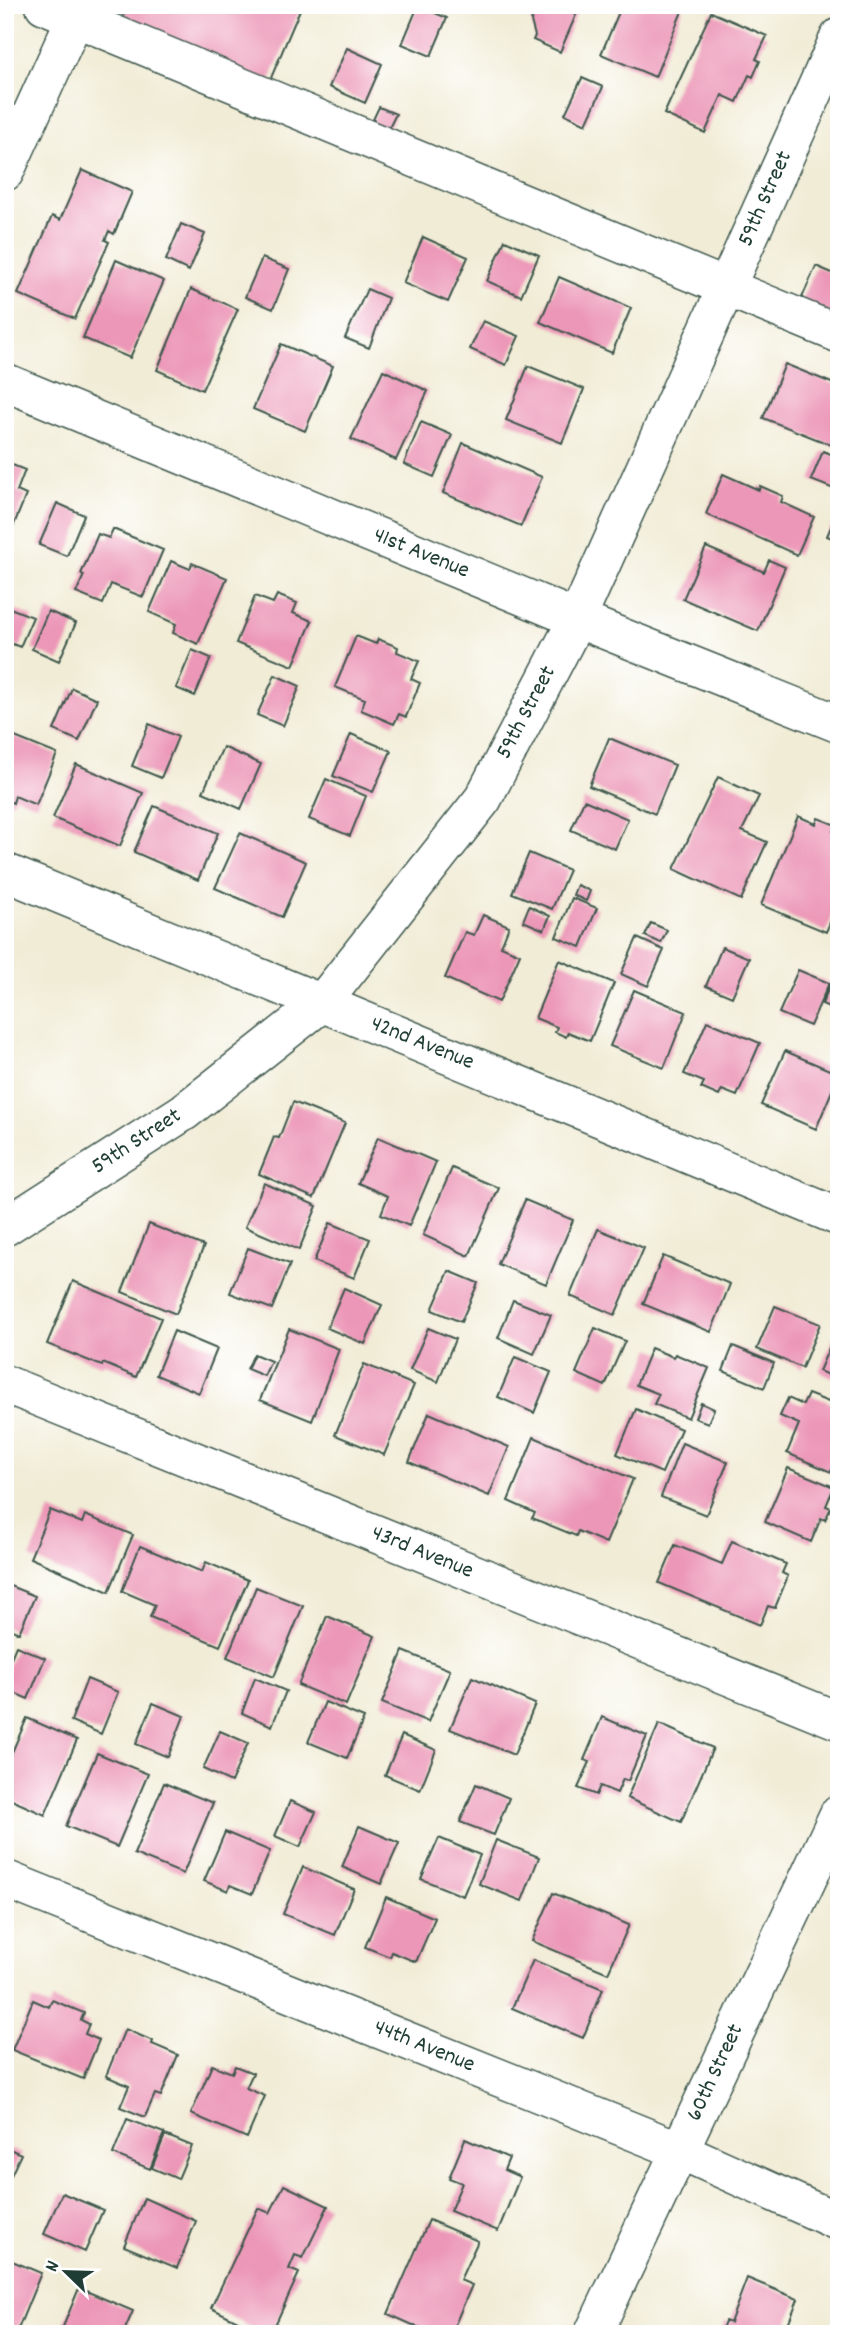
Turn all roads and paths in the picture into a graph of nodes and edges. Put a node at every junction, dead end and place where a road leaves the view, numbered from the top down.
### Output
1 (66, 9) edge
2 (839, 37) edge
3 (5, 172) edge
4 (726, 288) junction
5 (839, 334) edge
6 (5, 382) edge
7 (577, 619) junction
8 (839, 724) edge
9 (5, 872) edge
10 (321, 1003) junction
11 (839, 1217) edge
12 (5, 1227) edge
13 (5, 1384) edge
14 (839, 1721) edge
15 (839, 1813) edge
16 (5, 1879) edge
17 (679, 2150) junction
18 (839, 2222) edge
19 (593, 2334) edge

1 - 3 street
1 - 4 street
2 - 4 street, 59th Street
4 - 5 street
4 - 7 street, 59th Street
6 - 7 street, 41st Avenue
7 - 8 street, 41st Avenue
7 - 10 street, 59th Street
9 - 10 street, 42nd Avenue
10 - 11 street, 42nd Avenue
10 - 12 street, 59th Street
13 - 14 street, 43rd Avenue
15 - 17 street, 60th Street
16 - 17 street, 44th Avenue
17 - 18 street, 44th Avenue
17 - 19 street, 60th Street

